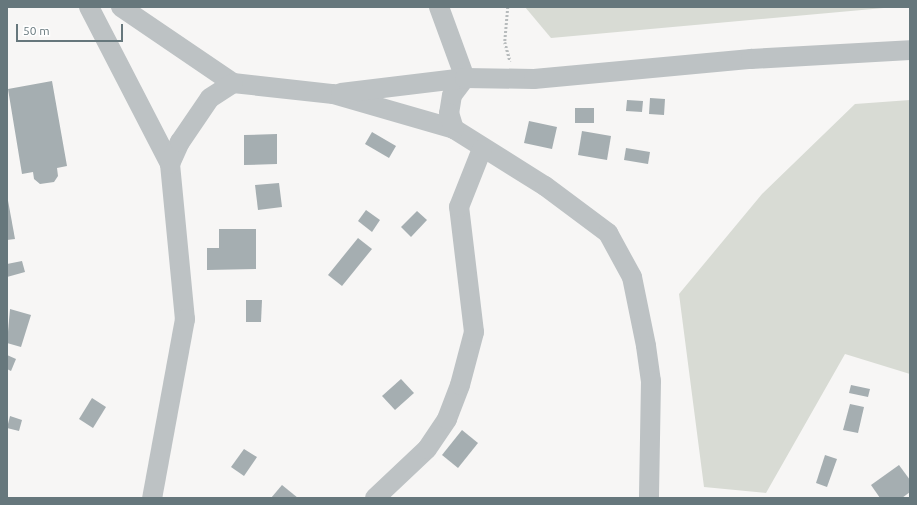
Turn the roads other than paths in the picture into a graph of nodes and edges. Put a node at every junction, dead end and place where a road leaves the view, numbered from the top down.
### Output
1 (89, 7) edge
2 (121, 7) edge
3 (439, 7) edge
4 (910, 50) edge
5 (465, 78) junction
6 (233, 83) junction
7 (333, 94) junction
8 (454, 129) junction
9 (482, 149) junction
10 (170, 164) junction
11 (152, 498) edge
12 (375, 498) edge
13 (649, 498) edge

1 - 10 street
2 - 6 street
3 - 5 street
4 - 5 street
5 - 7 street
5 - 8 street
6 - 7 street
6 - 10 street
7 - 8 street
8 - 9 street
9 - 12 street
9 - 13 street
10 - 11 street

